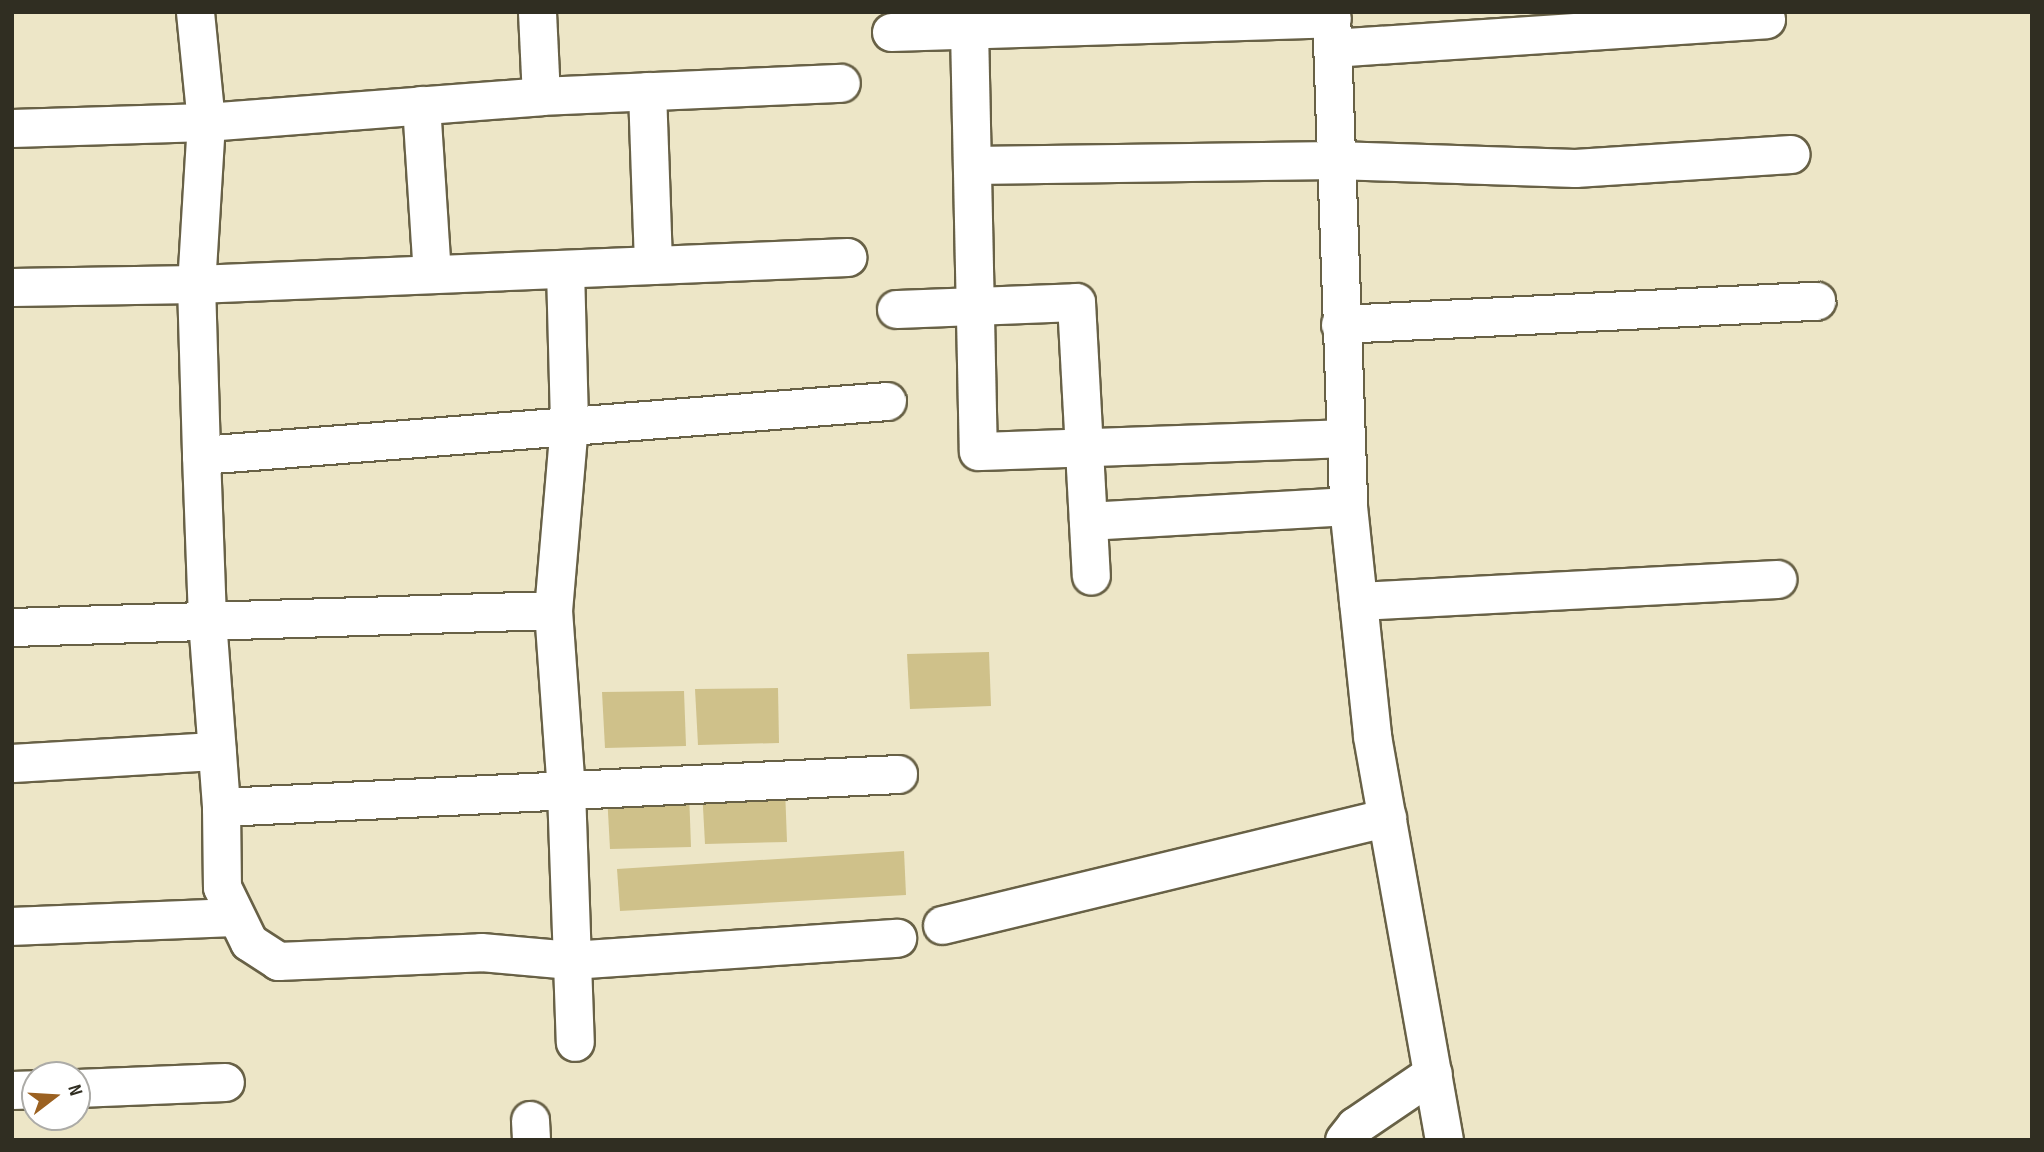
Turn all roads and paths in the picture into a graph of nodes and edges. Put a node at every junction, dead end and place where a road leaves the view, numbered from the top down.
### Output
1 (195, 12) edge
2 (537, 12) edge
3 (1766, 19) dead end
4 (1332, 26) edge
5 (969, 29) junction
6 (891, 32) dead end
7 (841, 83) dead end
8 (647, 91) junction
9 (541, 96) junction
10 (421, 105) junction
11 (206, 122) junction
12 (12, 128) edge
13 (1791, 154) dead end
14 (1335, 160) junction
15 (972, 165) junction
16 (847, 257) dead end
17 (653, 265) junction
18 (565, 270) junction
19 (432, 274) junction
20 (196, 284) junction
21 (12, 287) edge
22 (1816, 301) dead end
23 (975, 306) junction
24 (896, 309) dead end
25 (1340, 324) junction
26 (887, 401) dead end
27 (569, 424) junction
28 (1344, 438) junction
29 (1084, 447) junction
30 (201, 455) junction
31 (1348, 506) junction
32 (1088, 521) junction
33 (1091, 576) dead end
34 (1777, 579) dead end
35 (1358, 601) junction
36 (553, 610) junction
37 (207, 621) junction
38 (12, 627) edge
39 (217, 751) junction
40 (12, 763) edge
41 (898, 774) dead end
42 (566, 790) junction
43 (221, 807) junction
44 (1387, 817) junction
45 (234, 917) junction
46 (942, 925) dead end
47 (12, 926) edge
48 (897, 938) dead end
49 (572, 960) junction
50 (575, 1042) dead end
51 (1433, 1073) junction
52 (225, 1082) dead end
53 (91, 1087) edge
54 (1344, 1140) edge
55 (1444, 1140) edge

1 - 11 street
2 - 9 street
3 - 4 street
4 - 5 street
4 - 14 street
5 - 6 street
5 - 15 street
7 - 8 street
8 - 9 street
8 - 17 street
9 - 10 street
10 - 11 street
10 - 19 street
11 - 12 street
11 - 20 street
13 - 14 street
14 - 15 street
14 - 25 street
15 - 23 street
16 - 17 street
17 - 18 street
18 - 19 street
18 - 27 street
19 - 20 street
20 - 21 street
20 - 30 street
22 - 25 street
23 - 24 street
23 - 29 street
23 - 29 street
25 - 28 street
26 - 27 street
27 - 30 street
27 - 36 street
28 - 29 street
28 - 31 street
29 - 32 street
30 - 37 street
31 - 32 street
31 - 35 street
32 - 33 street
34 - 35 street
35 - 44 street
36 - 37 street
36 - 42 street
37 - 38 street
37 - 39 street
39 - 40 street
39 - 43 street
41 - 42 street
42 - 43 street
42 - 49 street
43 - 45 street
44 - 46 street
44 - 51 street
45 - 47 street
45 - 49 street
48 - 49 street
49 - 50 street
51 - 54 street
51 - 55 street
52 - 53 street

